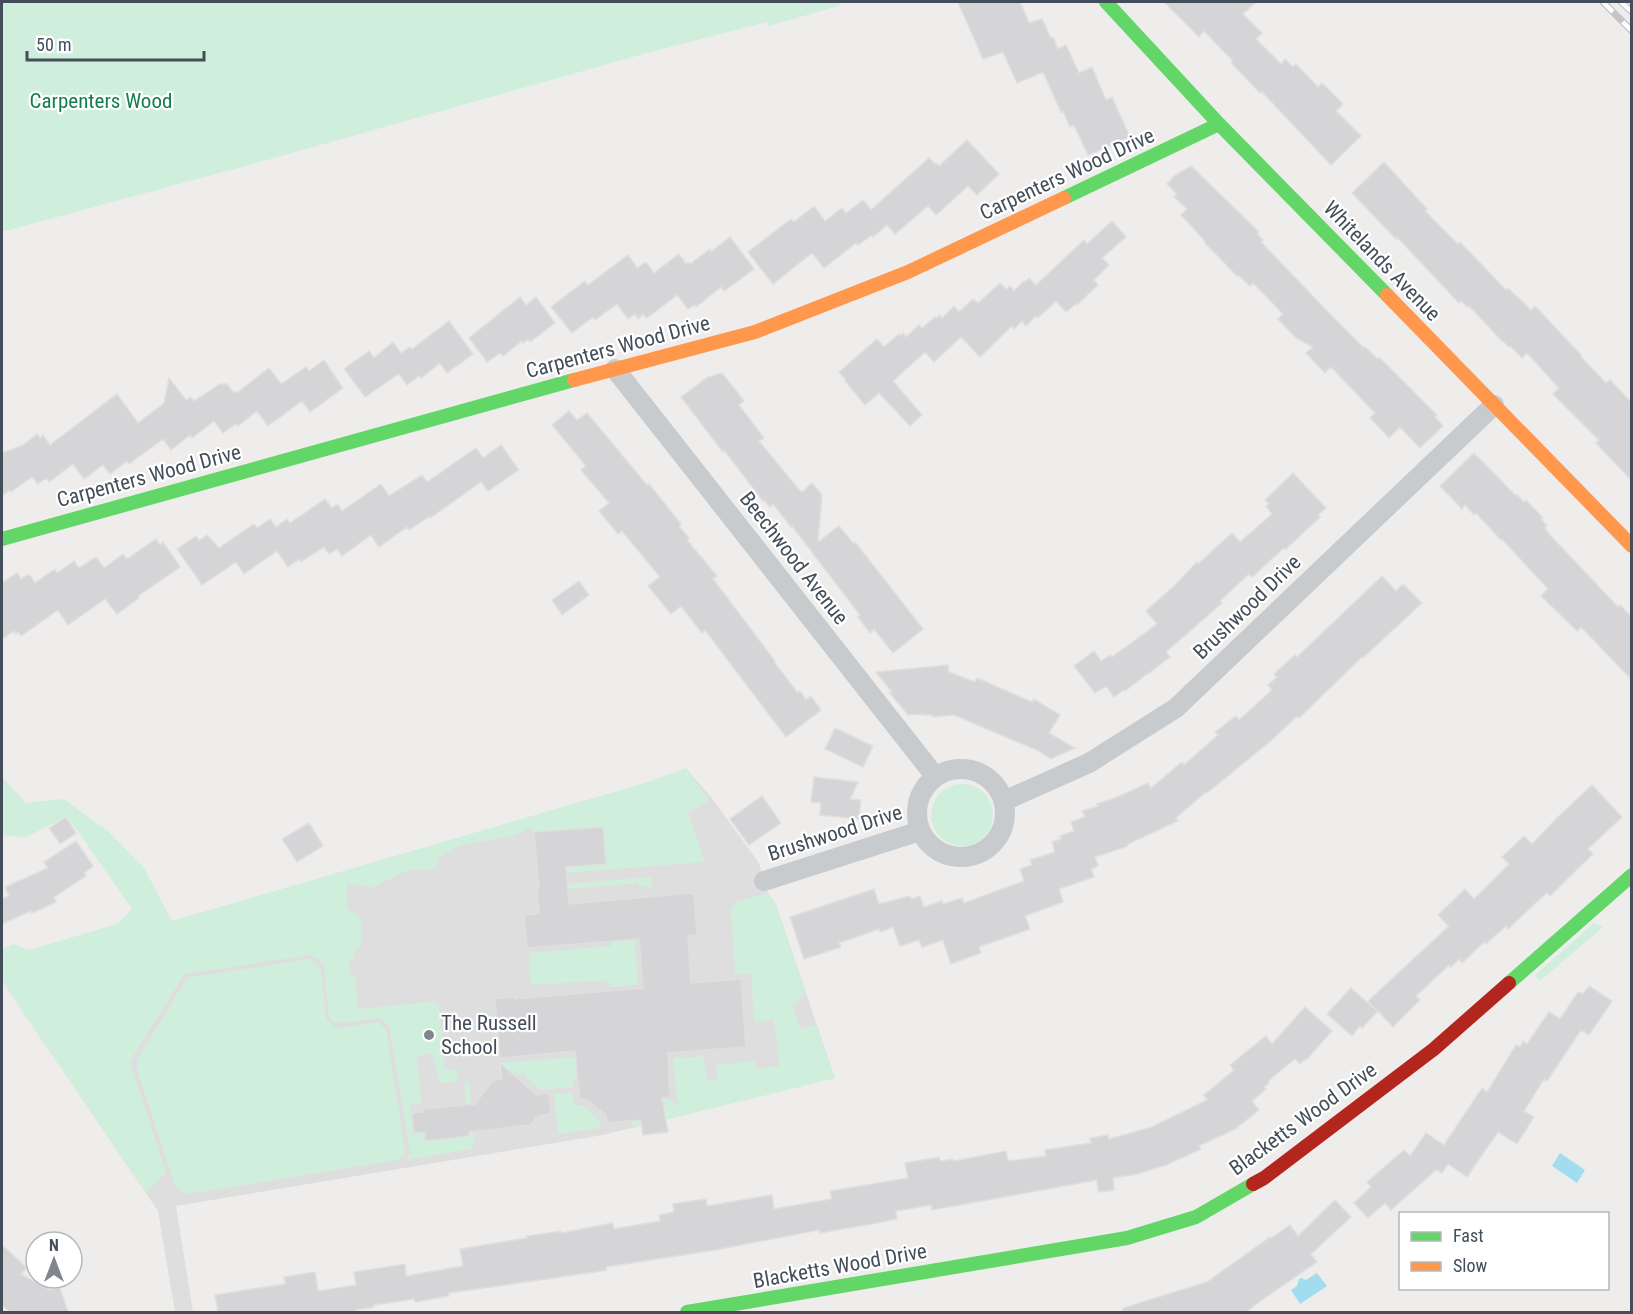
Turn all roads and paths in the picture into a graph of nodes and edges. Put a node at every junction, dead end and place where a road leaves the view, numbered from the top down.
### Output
1 (1106, 2) edge
2 (1220, 124) junction
3 (615, 369) junction
4 (1494, 405) junction
5 (2, 539) edge
6 (1632, 546) edge
7 (935, 776) junction
8 (1004, 801) junction
9 (920, 831) junction
10 (1632, 874) edge
11 (764, 881) dead end
12 (687, 1312) edge

1 - 2 street, Whitelands Avenue
2 - 3 street, Carpenters Wood Drive
2 - 4 street, Whitelands Avenue
3 - 5 street, Carpenters Wood Drive
3 - 7 street, Beechwood Avenue
4 - 6 street, Whitelands Avenue
4 - 8 street, Brushwood Drive
7 - 8 street
7 - 9 street, Brushwood Drive
8 - 9 street, Brushwood Drive
9 - 11 street, Brushwood Drive
10 - 12 street, Blacketts Wood Drive

